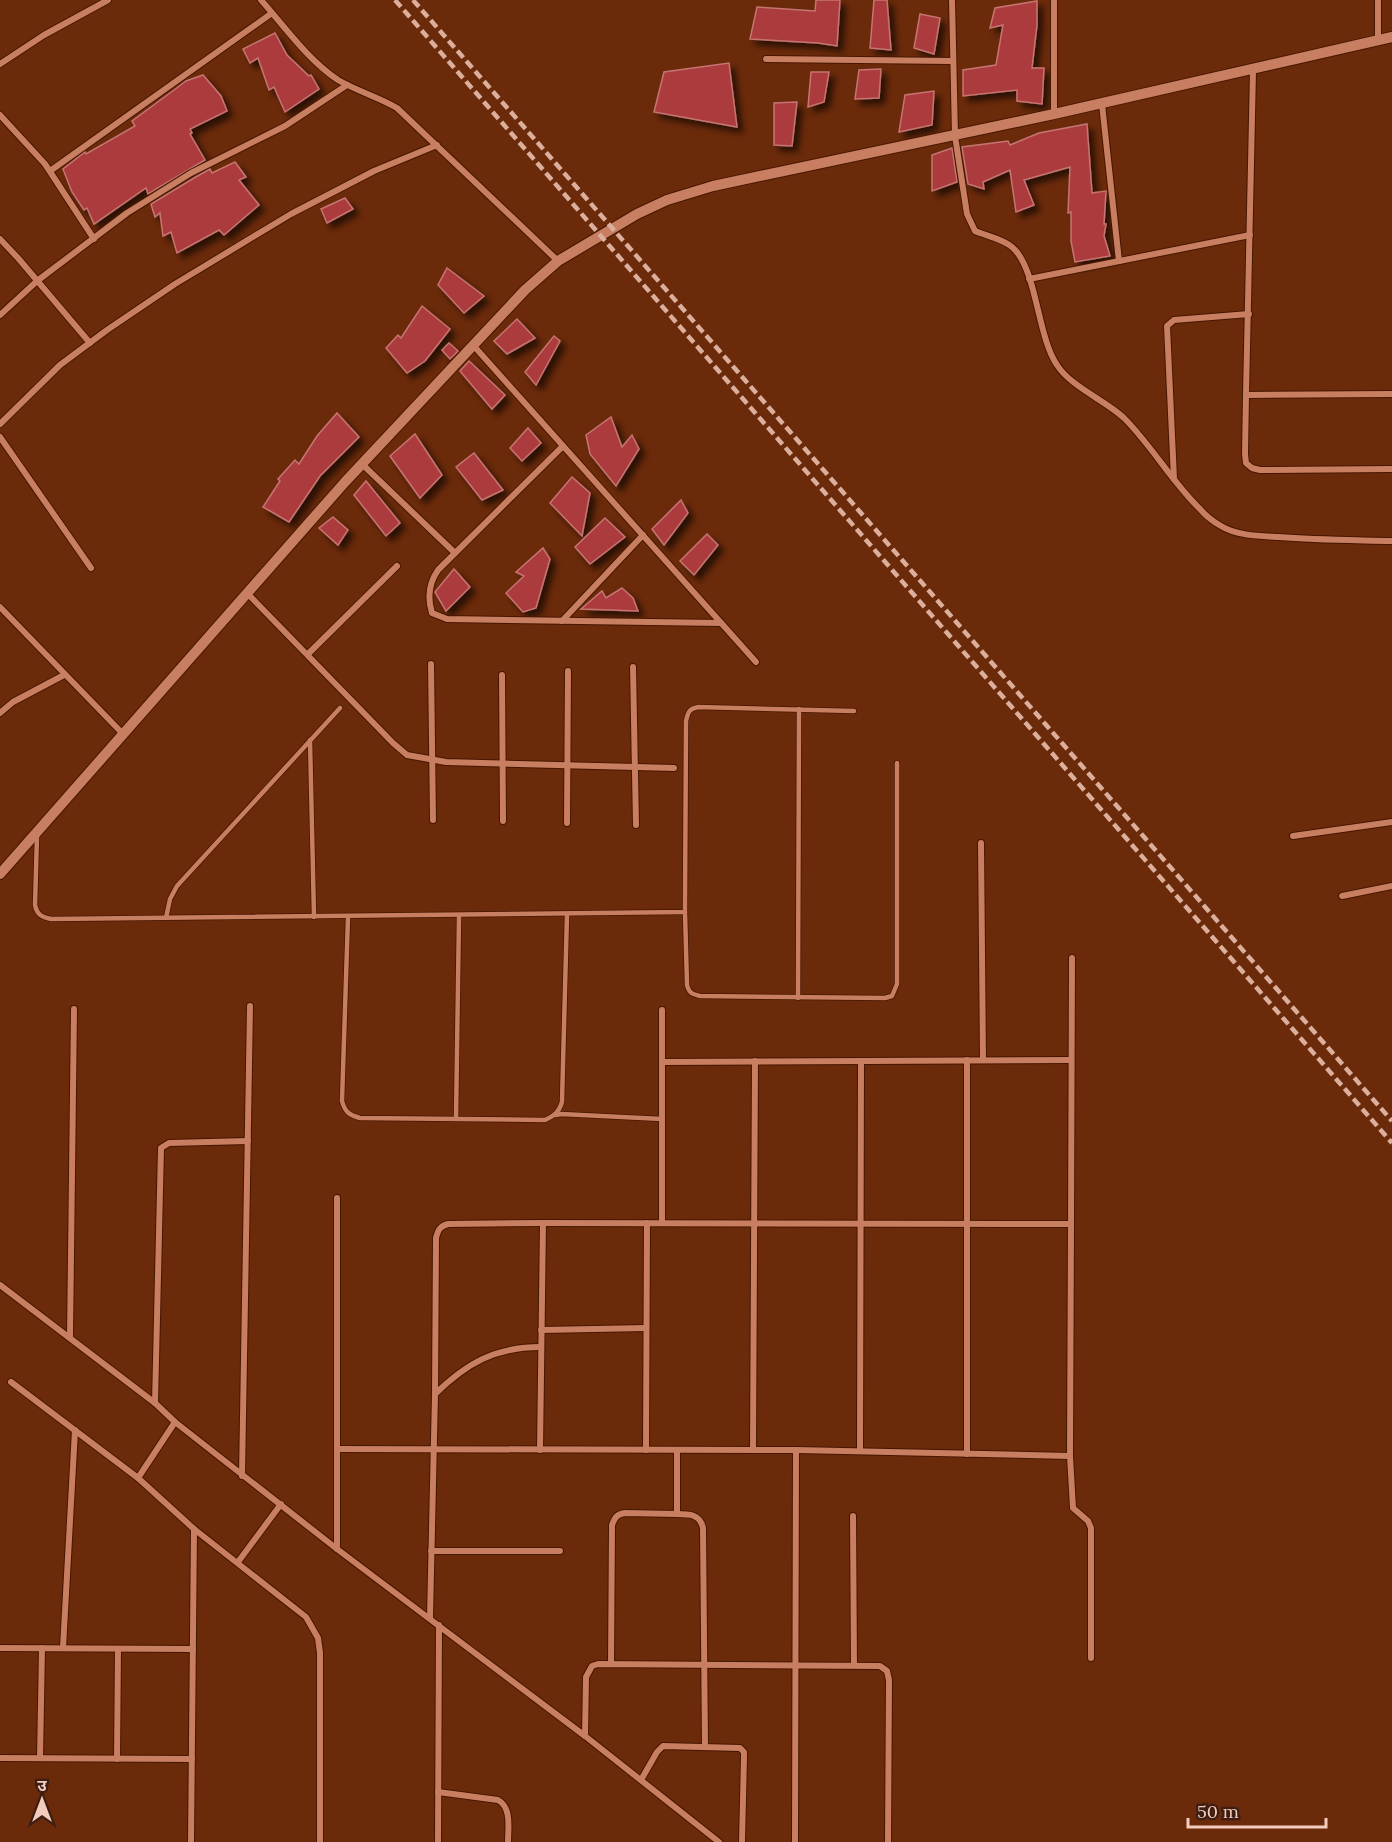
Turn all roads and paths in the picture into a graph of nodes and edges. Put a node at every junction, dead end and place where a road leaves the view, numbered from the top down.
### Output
1 (108, 0) edge
2 (261, 0) edge
3 (952, 0) edge
4 (1054, 0) edge
5 (1378, 0) edge
6 (272, 13) junction
7 (1392, 37) edge
8 (1378, 41) junction
9 (766, 59) dead end
10 (952, 61) junction
11 (0, 64) edge
12 (1253, 71) junction
13 (347, 85) junction
14 (1102, 104) junction
15 (1054, 114) junction
16 (0, 116) edge
17 (955, 136) junction
18 (437, 145) junction
19 (50, 171) junction
20 (1250, 236) junction
21 (0, 239) edge
22 (94, 239) junction
23 (558, 261) junction
24 (1119, 261) junction
25 (1029, 279) junction
26 (37, 281) junction
27 (1249, 314) junction
28 (0, 315) edge
29 (90, 343) junction
30 (472, 344) junction
31 (1392, 394) edge
32 (1246, 395) junction
33 (0, 424) edge
34 (0, 437) edge
35 (563, 446) junction
36 (362, 464) junction
37 (1392, 469) edge
38 (1174, 479) junction
39 (643, 535) junction
40 (1392, 541) edge
41 (455, 553) junction
42 (397, 566) dead end
43 (91, 568) dead end
44 (247, 593) junction
45 (0, 607) edge
46 (562, 621) junction
47 (721, 623) junction
48 (308, 654) junction
49 (756, 662) dead end
50 (431, 664) dead end
51 (633, 667) dead end
52 (568, 671) dead end
53 (64, 675) junction
54 (502, 675) dead end
55 (340, 708) dead end
56 (799, 709) junction
57 (854, 711) dead end
58 (0, 712) edge
59 (124, 735) junction
60 (310, 740) junction
61 (432, 761) junction
62 (897, 763) dead end
63 (502, 764) junction
64 (568, 765) junction
65 (635, 767) junction
66 (674, 768) dead end
67 (433, 820) dead end
68 (503, 821) dead end
69 (1392, 822) edge
70 (567, 823) dead end
71 (636, 825) dead end
72 (37, 833) junction
73 (1293, 836) dead end
74 (981, 843) dead end
75 (0, 874) edge
76 (1392, 886) edge
77 (1342, 896) dead end
78 (684, 912) junction
79 (567, 914) junction
80 (459, 915) junction
81 (314, 917) junction
82 (348, 917) junction
83 (166, 918) junction
84 (1072, 958) dead end
85 (798, 998) junction
86 (250, 1006) dead end
87 (74, 1010) dead end
88 (662, 1010) dead end
89 (1071, 1059) junction
90 (967, 1060) junction
91 (983, 1060) junction
92 (755, 1061) junction
93 (861, 1061) junction
94 (662, 1062) junction
95 (554, 1116) junction
96 (456, 1119) junction
97 (662, 1119) junction
98 (248, 1141) junction
99 (337, 1198) dead end
100 (543, 1222) junction
101 (647, 1223) junction
102 (662, 1223) junction
103 (755, 1223) junction
104 (861, 1223) junction
105 (967, 1224) junction
106 (1071, 1224) junction
107 (0, 1285) edge
108 (646, 1328) junction
109 (541, 1330) junction
110 (69, 1337) junction
111 (541, 1347) junction
112 (11, 1382) dead end
113 (435, 1394) junction
114 (155, 1403) junction
115 (174, 1422) junction
116 (75, 1430) junction
117 (337, 1449) junction
118 (434, 1450) junction
119 (540, 1450) junction
120 (646, 1450) junction
121 (677, 1450) junction
122 (753, 1450) junction
123 (796, 1450) junction
124 (860, 1451) junction
125 (967, 1454) junction
126 (1070, 1456) junction
127 (242, 1476) junction
128 (138, 1478) junction
129 (281, 1504) junction
130 (677, 1514) junction
131 (853, 1516) dead end
132 (194, 1529) junction
133 (337, 1549) junction
134 (431, 1551) junction
135 (560, 1551) dead end
136 (238, 1562) junction
137 (429, 1618) junction
138 (439, 1625) junction
139 (0, 1648) edge
140 (42, 1648) junction
141 (63, 1648) junction
142 (118, 1649) junction
143 (194, 1649) junction
144 (1091, 1658) dead end
145 (611, 1664) junction
146 (705, 1665) junction
147 (796, 1665) junction
148 (854, 1665) junction
149 (585, 1736) junction
150 (705, 1746) junction
151 (0, 1758) edge
152 (40, 1758) junction
153 (117, 1759) junction
154 (192, 1759) junction
155 (641, 1780) junction
156 (438, 1792) junction
157 (191, 1842) edge
158 (320, 1842) edge
159 (438, 1842) edge
160 (508, 1842) edge
161 (718, 1842) edge
162 (742, 1842) edge
163 (795, 1842) edge
164 (888, 1842) edge

1 - 11 street
2 - 6 street
3 - 10 street
4 - 15 street
5 - 8 street
6 - 13 street
6 - 19 street
7 - 8 street
8 - 12 street
9 - 10 street
10 - 17 street
12 - 14 street
12 - 20 street
13 - 18 street
13 - 22 street
14 - 15 street
14 - 24 street
15 - 17 street
16 - 19 street
17 - 23 street
17 - 25 street
18 - 23 street
18 - 29 street
19 - 22 street
20 - 24 street
20 - 27 street
21 - 26 street
22 - 26 street
23 - 30 street
24 - 25 street
25 - 38 street
26 - 28 street
26 - 29 street
27 - 32 street
27 - 38 street
29 - 33 street
30 - 35 street
30 - 36 street
31 - 32 street
32 - 37 street
34 - 43 street
35 - 39 street
35 - 41 street
36 - 41 street
36 - 44 street
38 - 40 street
39 - 46 street
39 - 47 street
41 - 46 street
42 - 48 street
44 - 48 street
44 - 59 street
45 - 53 street
46 - 47 street
47 - 49 street
48 - 61 street
50 - 61 street
51 - 65 street
52 - 64 street
53 - 58 street
53 - 59 street
54 - 63 street
55 - 60 lane
56 - 57 lane
56 - 78 lane
56 - 85 lane
59 - 72 street
60 - 81 lane
60 - 83 lane
61 - 63 street
61 - 67 street
62 - 85 lane
63 - 64 street
63 - 68 street
64 - 65 street
64 - 70 street
65 - 66 street
65 - 71 street
69 - 73 street
72 - 75 street
72 - 83 lane
74 - 91 street
76 - 77 street
78 - 79 lane
78 - 85 lane
79 - 80 lane
79 - 95 lane
80 - 82 lane
80 - 96 lane
81 - 82 lane
81 - 83 lane
82 - 96 lane
84 - 89 street
86 - 98 street
87 - 110 street
88 - 94 street
89 - 91 street
89 - 106 street
90 - 91 street
90 - 93 street
90 - 105 street
92 - 93 street
92 - 94 street
92 - 103 street
93 - 104 street
94 - 97 street
95 - 96 lane
95 - 97 lane
97 - 102 street
98 - 114 street
98 - 127 street
99 - 117 street
100 - 101 street
100 - 109 street
100 - 113 street
101 - 102 street
101 - 108 street
102 - 103 street
103 - 104 street
103 - 122 street
104 - 105 street
104 - 124 street
105 - 106 street
105 - 125 street
106 - 126 street
107 - 110 street
108 - 109 street
108 - 120 street
109 - 111 street
110 - 114 street
111 - 113 street
111 - 119 street
112 - 116 street
113 - 118 street
114 - 115 street
115 - 127 street
115 - 128 street
116 - 128 street
116 - 141 street
117 - 118 street
117 - 133 street
118 - 119 street
118 - 134 street
119 - 120 street
120 - 121 street
121 - 122 street
121 - 130 street
122 - 123 street
123 - 124 street
123 - 147 street
124 - 125 street
125 - 126 street
126 - 144 street
127 - 129 street
128 - 132 street
129 - 133 street
129 - 136 street
130 - 145 street
130 - 146 street
131 - 148 street
132 - 136 street
132 - 143 street
133 - 137 street
134 - 135 street
134 - 137 street
136 - 158 street
137 - 138 street
138 - 149 street
138 - 156 street
139 - 140 street
140 - 141 street
140 - 152 street
141 - 142 street
142 - 143 street
142 - 153 street
143 - 154 street
145 - 146 street
145 - 149 street
146 - 147 street
146 - 150 street
147 - 148 street
147 - 163 street
148 - 164 street
149 - 155 street
150 - 155 street
150 - 162 street
151 - 152 street
152 - 153 street
153 - 154 street
154 - 157 street
155 - 161 street
156 - 159 street
156 - 160 street

